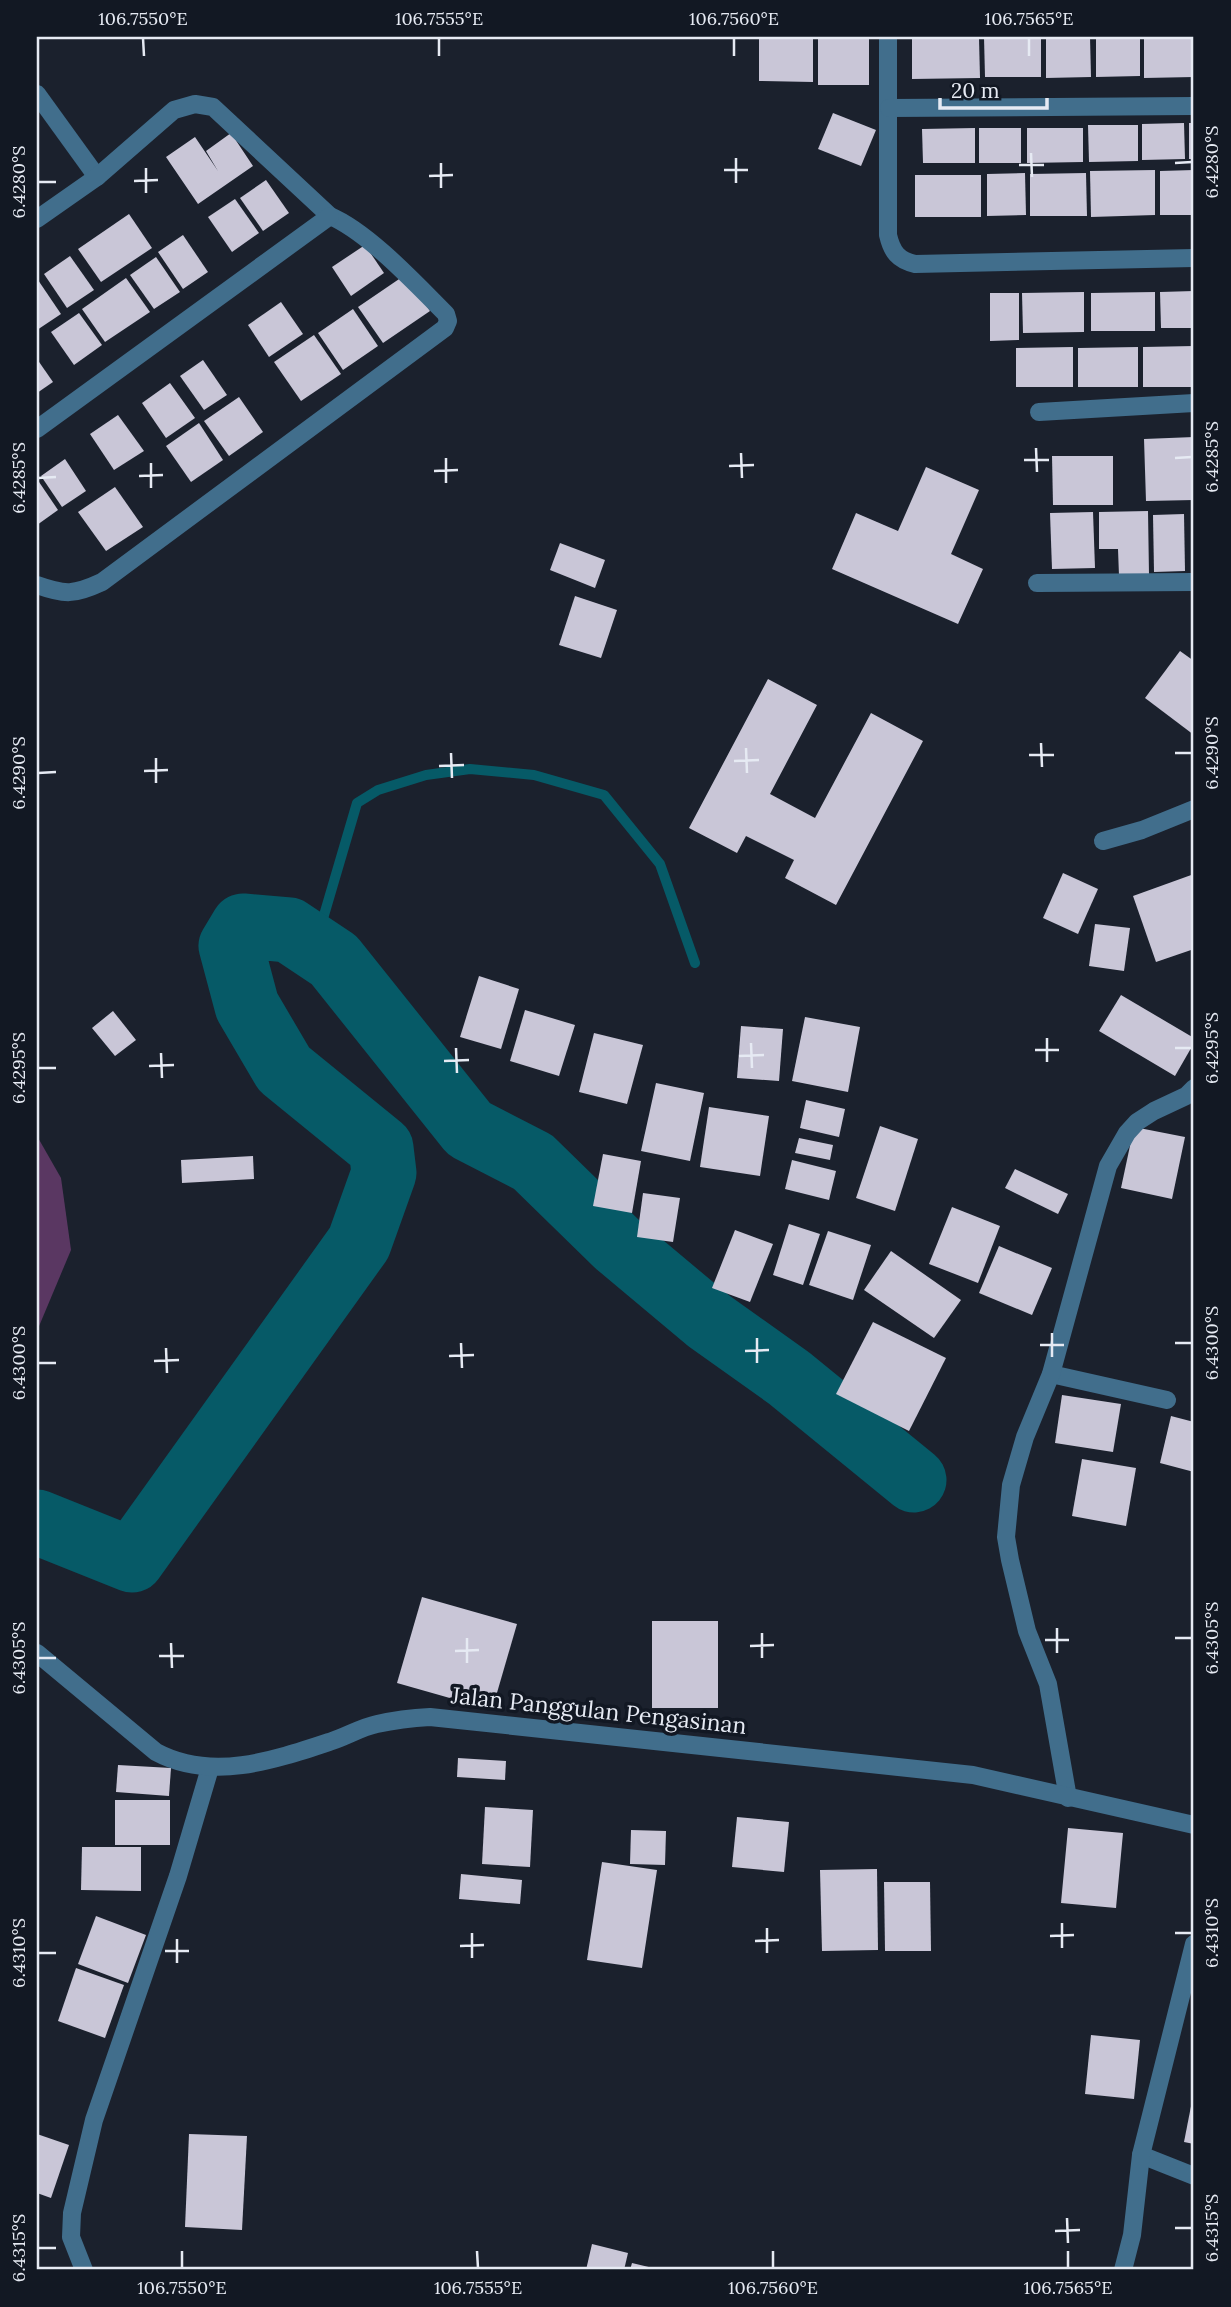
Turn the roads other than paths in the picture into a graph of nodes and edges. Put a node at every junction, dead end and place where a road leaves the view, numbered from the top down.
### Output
1 (888, 37) edge
2 (37, 94) edge
3 (1194, 106) edge
4 (889, 108) junction
5 (97, 177) junction
6 (330, 216) junction
7 (37, 219) edge
8 (1194, 258) edge
9 (1194, 402) edge
10 (1039, 412) dead end
11 (37, 429) edge
12 (1194, 582) edge
13 (1037, 583) dead end
14 (37, 585) edge
15 (1194, 808) edge
16 (1103, 841) dead end
17 (1194, 1088) edge
18 (1051, 1374) junction
19 (1167, 1400) dead end
20 (37, 1653) edge
21 (210, 1768) junction
22 (1068, 1798) junction
23 (1194, 1825) edge
24 (1194, 1944) edge
25 (1141, 2155) junction
26 (1194, 2176) edge
27 (84, 2270) edge
28 (1123, 2270) edge

1 - 4 street
2 - 5 street
3 - 4 street
4 - 8 street
5 - 6 street
5 - 7 street
6 - 11 street
6 - 14 street
9 - 10 street
12 - 13 street
15 - 16 street
17 - 18 street
18 - 19 street
18 - 22 street
20 - 21 street, Jalan Panggulan Pengasinan
21 - 22 street, Jalan Panggulan Pengasinan
21 - 27 street
22 - 23 street, Jalan Panggulan Pengasinan
24 - 25 street
25 - 26 street
25 - 28 street

